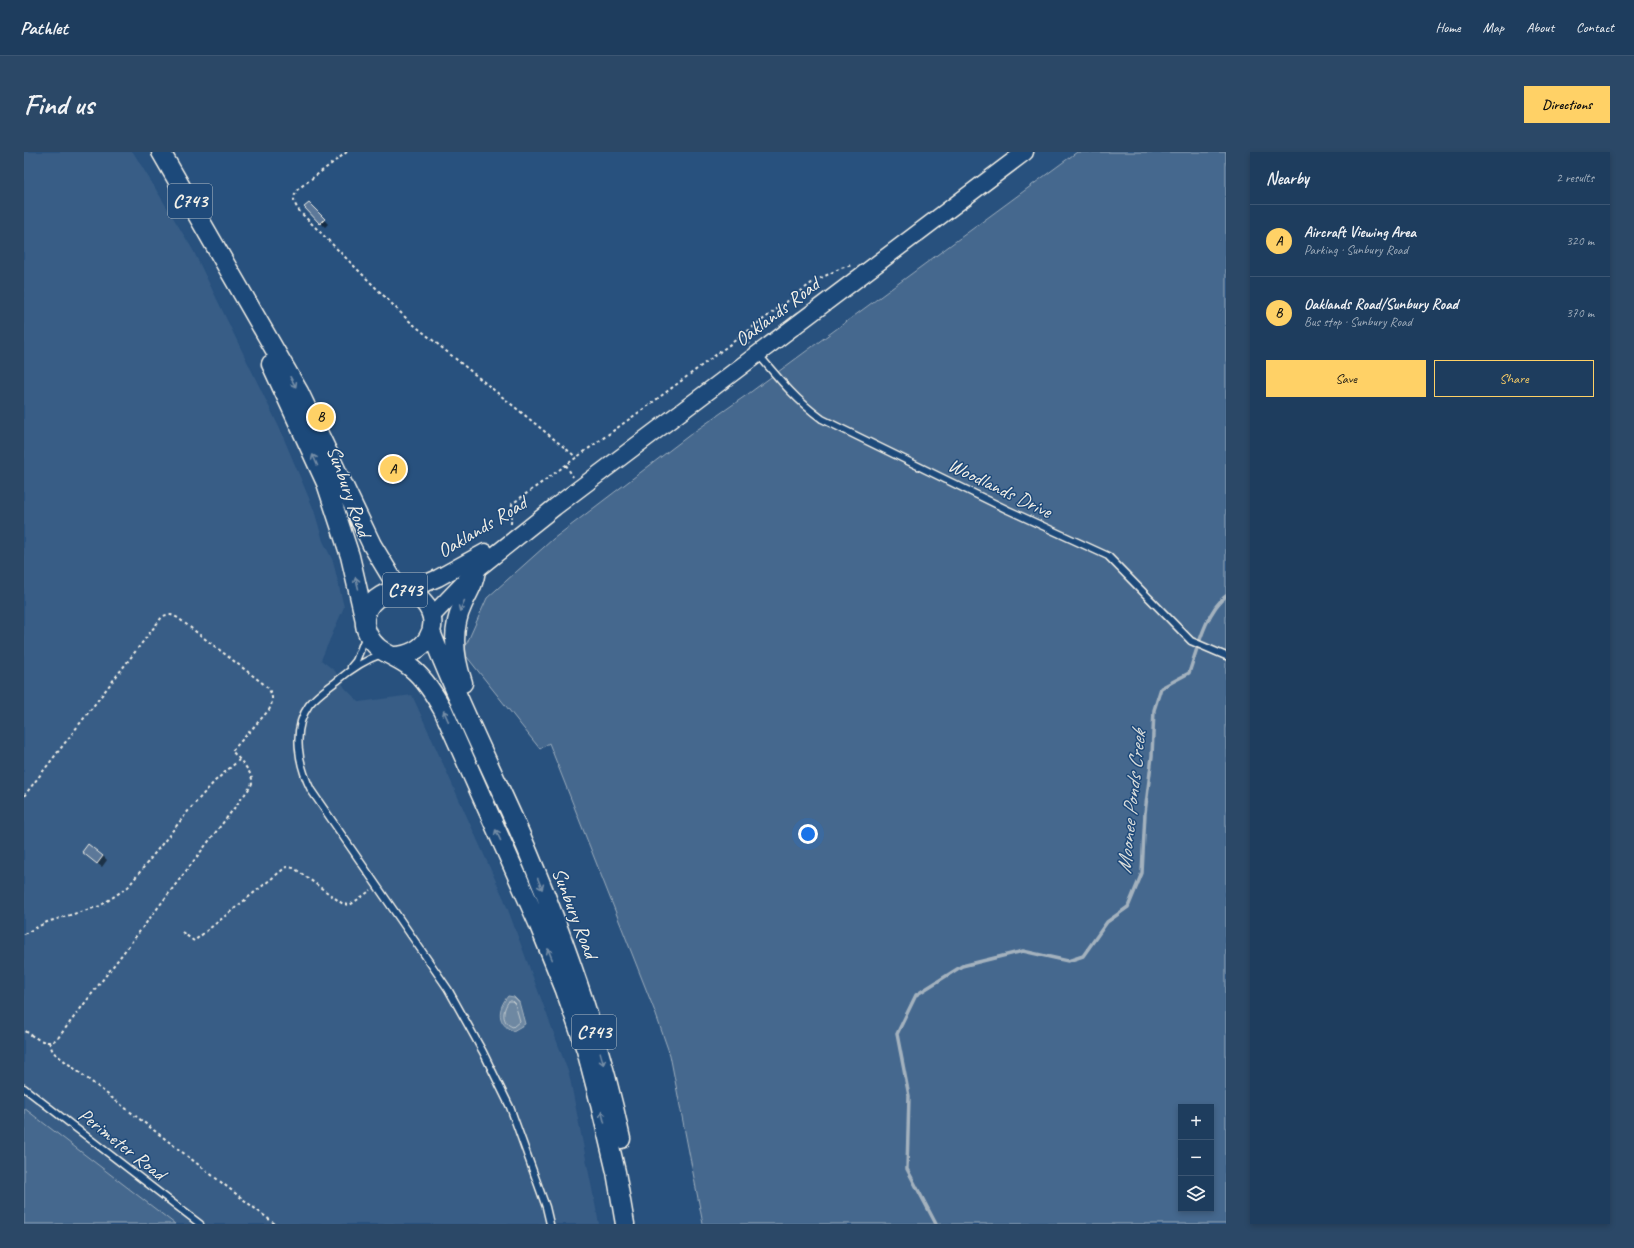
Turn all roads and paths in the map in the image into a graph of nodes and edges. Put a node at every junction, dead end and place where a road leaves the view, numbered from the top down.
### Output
1 (161, 152) edge
2 (347, 152) edge
3 (1025, 152) edge
4 (218, 251) junction
5 (856, 264) dead end
6 (757, 353) junction
7 (576, 457) junction
8 (555, 507) junction
9 (512, 535) junction
10 (473, 566) junction
11 (405, 590) junction
12 (431, 624) junction
13 (366, 627) junction
14 (389, 655) junction
15 (1226, 656) edge
16 (347, 672) junction
17 (239, 760) junction
18 (24, 796) edge
19 (526, 848) junction
20 (378, 885) junction
21 (182, 932) dead end
22 (24, 934) edge
23 (24, 1030) edge
24 (49, 1042) junction
25 (24, 1088) edge
26 (200, 1224) edge
27 (275, 1224) edge
28 (550, 1224) edge
29 (625, 1224) edge
30 (636, 1224) edge

1 - 4 main road, Sunbury Road / C743
2 - 7 path
3 - 6 main road, Oaklands Road
4 -> 11 main road, Sunbury Road / C743
13 -> 4 main road, Sunbury Road / C743
5 - 7 path
6 - 8 main road, Oaklands Road
6 - 15 lane, Woodlands Drive
7 - 9 path
8 - 9 main road, Oaklands Road
8 - 10 main road, Oaklands Road
9 - 10 main road, Oaklands Road
10 - 11 main road, Oaklands Road
10 - 12 main road, Oaklands Road
10 -> 19 main road
11 - 12 main road, C743
11 - 13 main road, C743
12 - 14 main road, C743
12 - 19 main road, Sunbury Road / C743
13 - 14 main road, C743
13 - 16 lane
14 - 16 lane
29 -> 14 main road, Sunbury Road / C743
16 - 20 lane
17 - 18 path
17 - 22 path
17 - 24 path
19 -> 30 main road, Sunbury Road / C743
20 - 21 path
20 - 28 lane
23 - 24 path
24 - 27 path
25 - 26 lane, Perimeter Road

